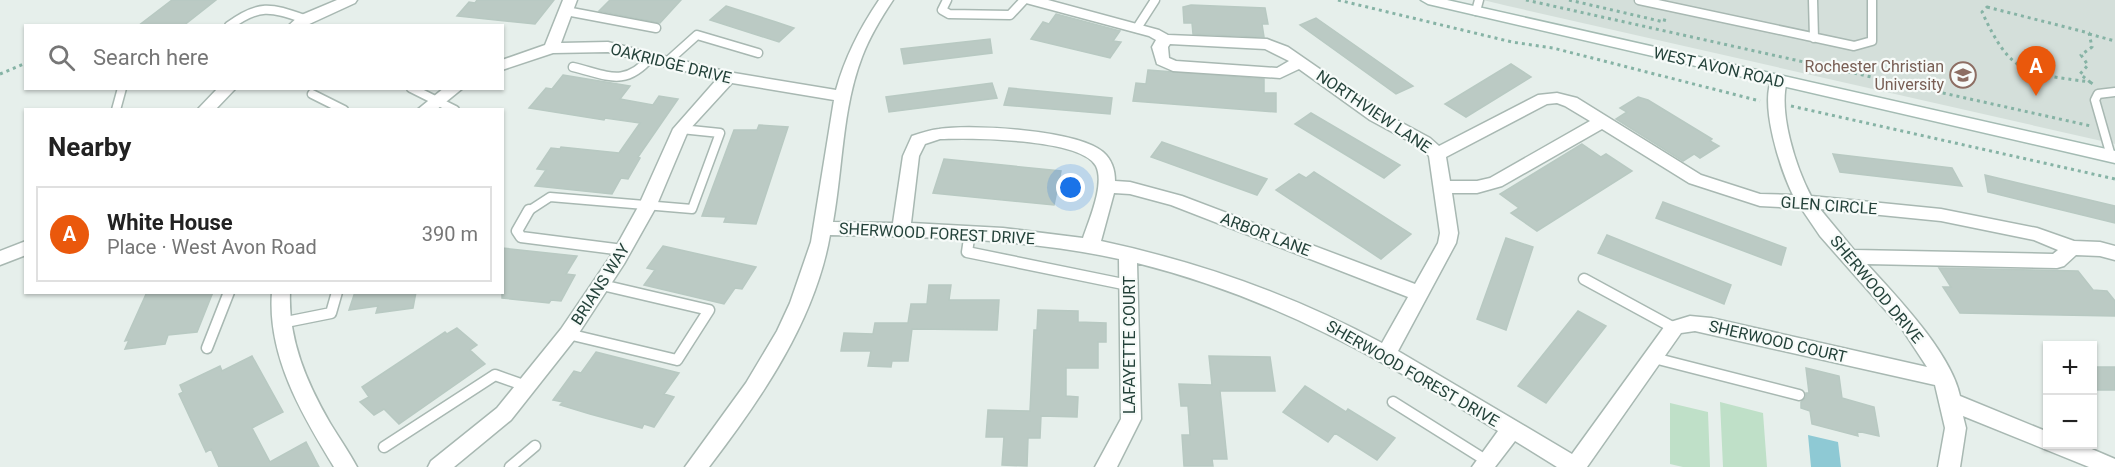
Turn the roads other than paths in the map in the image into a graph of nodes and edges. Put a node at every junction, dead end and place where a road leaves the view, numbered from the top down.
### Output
1 (350, 0) edge
2 (886, 0) edge
3 (947, 0) edge
4 (1024, 0) edge
5 (1031, 0) edge
6 (1155, 0) edge
7 (1428, 0) edge
8 (1639, 0) edge
9 (1813, 0) edge
10 (1872, 0) edge
11 (568, 5) edge
12 (1478, 6) edge
13 (299, 22) edge
14 (232, 24) edge
15 (656, 28) dead end
16 (1137, 28) junction
17 (1814, 38) junction
18 (1165, 39) junction
19 (551, 48) junction
20 (758, 54) dead end
21 (651, 57) junction
22 (669, 61) junction
23 (1301, 61) junction
24 (504, 64) edge
25 (573, 67) dead end
26 (728, 78) junction
27 (1779, 81) junction
28 (121, 90) edge
29 (226, 90) edge
30 (413, 90) edge
31 (452, 90) edge
32 (2115, 92) edge
33 (312, 94) dead end
34 (842, 96) junction
35 (1544, 99) joint
36 (430, 105) edge
37 (117, 108) edge
38 (207, 108) edge
39 (340, 108) edge
40 (445, 108) edge
41 (1602, 122) junction
42 (681, 129) junction
43 (1437, 154) junction
44 (2113, 156) edge
45 (1107, 187) junction
46 (1442, 187) junction
47 (1806, 202) junction
48 (647, 207) junction
49 (823, 228) junction
50 (901, 230) junction
51 (970, 232) junction
52 (1090, 246) junction
53 (24, 248) edge
54 (2072, 248) junction
55 (622, 250) junction
56 (2115, 253) edge
57 (1128, 254) junction
58 (1851, 257) junction
59 (0, 258) edge
60 (1584, 279) dead end
61 (602, 285) junction
62 (1128, 285) junction
63 (228, 294) edge
64 (281, 294) edge
65 (336, 294) edge
66 (1420, 294) junction
67 (281, 323) junction
68 (1674, 328) junction
69 (568, 334) junction
70 (207, 348) dead end
71 (1386, 354) junction
72 (1654, 358) junction
73 (1944, 379) junction
74 (526, 386) junction
75 (1799, 394) dead end
76 (1393, 402) dead end
77 (1952, 402) junction
78 (1511, 430) junction
79 (2043, 439) edge
80 (535, 446) dead end
81 (384, 447) dead end
82 (2068, 449) edge
83 (1485, 464) edge
84 (346, 467) edge
85 (439, 467) edge
86 (510, 467) edge
87 (696, 467) edge
88 (1106, 467) edge
89 (1575, 467) edge
90 (1949, 467) edge
91 (2112, 467) edge

1 - 13 street
2 - 34 street
3 - 4 lane
5 - 16 street, NORTHVIEW LANE
6 - 16 lane
7 - 12 street, WEST AVON ROAD
8 - 17 lane
9 - 17 lane
10 - 17 lane
11 - 15 lane
11 - 19 street
12 - 27 street, WEST AVON ROAD
13 - 14 lane
16 - 18 street, NORTHVIEW LANE
18 - 23 street, NORTHVIEW LANE
18 - 23 street, NORTHVIEW LANE
19 - 21 street, OAKRIDGE DRIVE
19 - 24 street, OAKRIDGE DRIVE
20 - 22 lane
21 - 22 street, OAKRIDGE DRIVE
21 - 25 lane
22 - 26 street, OAKRIDGE DRIVE
23 - 43 street, NORTHVIEW LANE
26 - 34 street, OAKRIDGE DRIVE
26 - 42 street, BRIANS WAY
27 - 44 street, WEST AVON ROAD
27 - 47 street, SHERWOOD DRIVE
28 - 37 lane
29 - 38 street
30 - 36 lane
31 - 36 street
32 - 44 lane
33 - 39 lane
34 - 49 street
35 - 41 street, GLEN CIRCLE
35 - 43 street, NORTHVIEW LANE
36 - 40 lane
41 - 46 street
41 - 47 street, GLEN CIRCLE
42 - 48 street, BRIANS WAY
42 - 48 lane
43 - 46 street
45 - 50 street
45 - 52 street
45 - 66 street, ARBOR LANE
46 - 66 street
47 - 54 street, GLEN CIRCLE
47 - 58 street, SHERWOOD DRIVE
48 - 55 street, BRIANS WAY
48 - 55 lane
49 - 50 street, SHERWOOD FOREST DRIVE
49 - 87 street
50 - 51 street, SHERWOOD FOREST DRIVE
51 - 52 street, SHERWOOD FOREST DRIVE
51 - 62 lane
52 - 57 street, SHERWOOD FOREST DRIVE
53 - 59 street
54 - 56 street, GLEN CIRCLE
54 - 58 street, GLEN CIRCLE
55 - 61 street, BRIANS WAY
57 - 62 street, LAFAYETTE COURT
57 - 71 street, SHERWOOD FOREST DRIVE
58 - 73 street, SHERWOOD DRIVE
60 - 68 lane
61 - 69 street, BRIANS WAY
61 - 69 lane
62 - 88 street, LAFAYETTE COURT
63 - 70 lane
64 - 67 street
65 - 67 lane
66 - 71 street
67 - 84 street
68 - 72 street
68 - 73 street, SHERWOOD COURT
69 - 74 street, BRIANS WAY
71 - 78 street, SHERWOOD FOREST DRIVE
72 - 75 lane
72 - 89 street
73 - 77 street, SHERWOOD DRIVE
74 - 81 lane
74 - 85 street, BRIANS WAY
76 - 83 lane
77 - 79 street
77 - 90 street, SHERWOOD DRIVE
78 - 83 street
78 - 89 street, SHERWOOD FOREST DRIVE
80 - 86 lane
82 - 91 street

